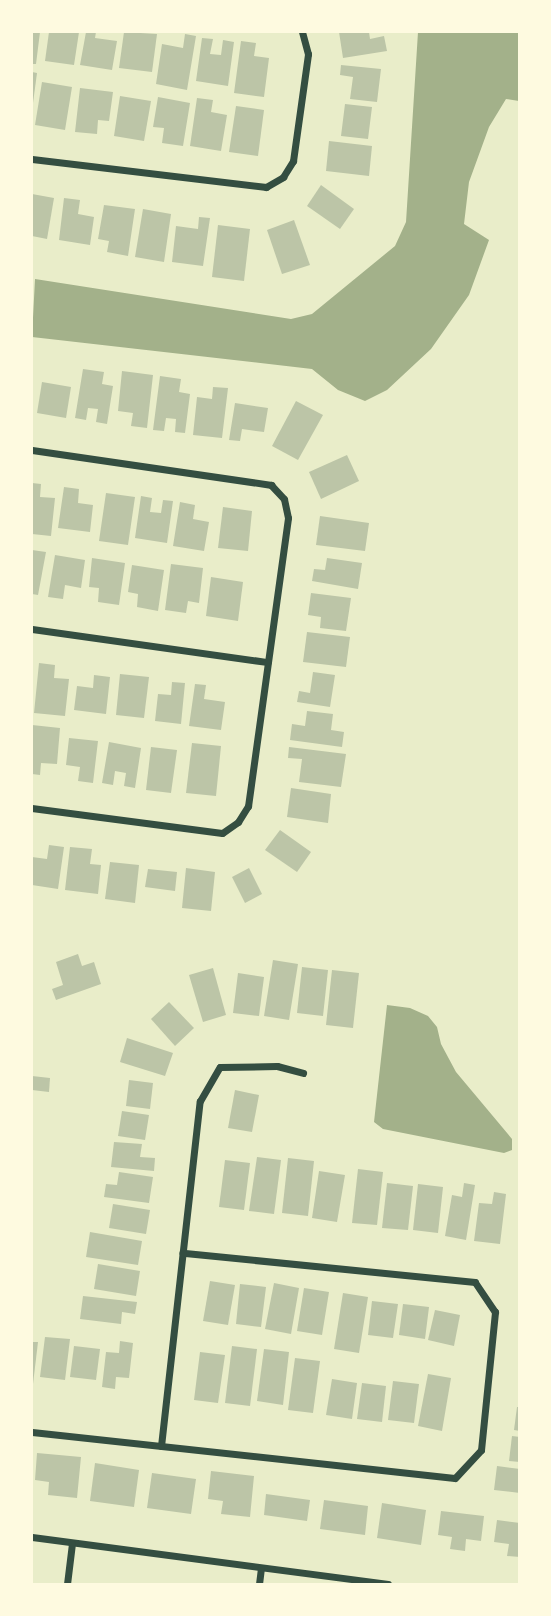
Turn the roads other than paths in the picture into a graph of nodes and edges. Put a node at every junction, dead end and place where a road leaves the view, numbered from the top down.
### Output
1 (302, 32) edge
2 (32, 159) edge
3 (32, 450) edge
4 (32, 629) edge
5 (268, 662) junction
6 (32, 808) edge
7 (303, 1073) dead end
8 (182, 1253) junction
9 (32, 1432) edge
10 (161, 1446) junction
11 (32, 1537) edge
12 (72, 1543) junction
13 (261, 1568) junction
14 (67, 1584) edge
15 (259, 1584) edge
16 (388, 1584) edge

1 - 2 street
3 - 5 street
4 - 5 street
5 - 6 street
7 - 8 street
8 - 10 street
8 - 10 street
9 - 10 street
11 - 12 street
12 - 13 street
12 - 14 street
13 - 15 street
13 - 16 street

